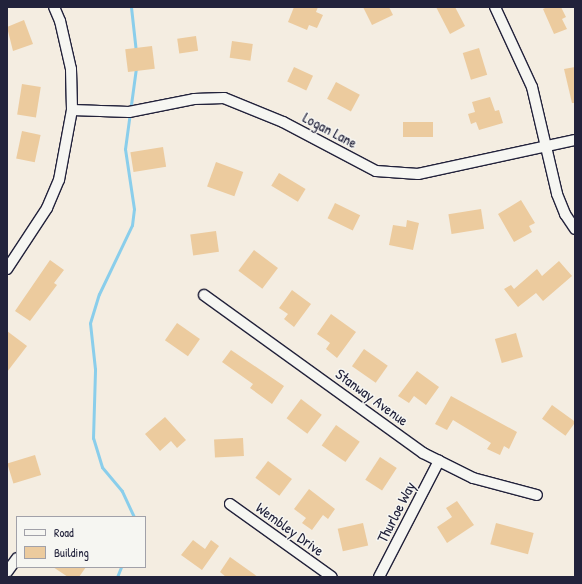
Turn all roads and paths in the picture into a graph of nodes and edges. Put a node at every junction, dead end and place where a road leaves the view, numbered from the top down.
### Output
1 (54, 7) edge
2 (495, 7) edge
3 (72, 110) junction
4 (575, 140) edge
5 (546, 148) junction
6 (575, 229) edge
7 (7, 269) edge
8 (204, 295) dead end
9 (439, 461) junction
10 (537, 495) dead end
11 (230, 504) dead end
12 (16, 559) edge
13 (7, 572) edge
14 (332, 577) edge
15 (379, 577) edge

1 - 3 street
2 - 5 street
3 - 5 street, Logan Lane
3 - 7 street
4 - 5 street, Logan Lane
5 - 6 street
8 - 9 street, Stanway Avenue
9 - 10 street, Stanway Avenue
9 - 15 street, Thurloe Way
11 - 14 street, Wembley Drive
12 - 13 street

